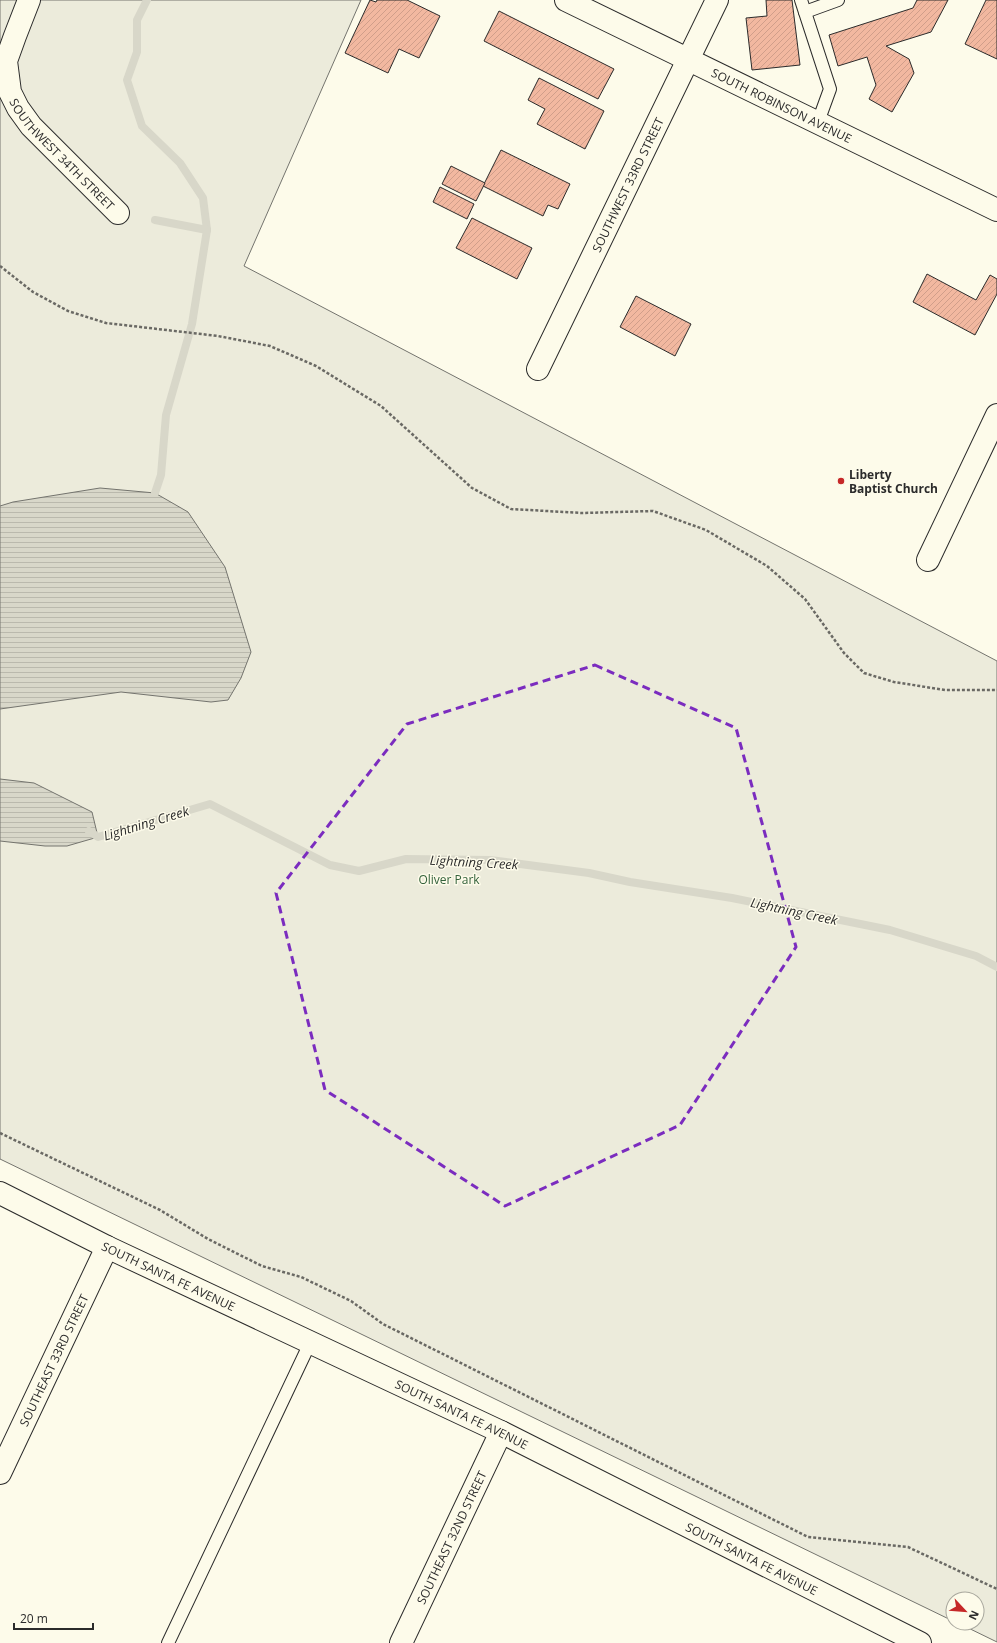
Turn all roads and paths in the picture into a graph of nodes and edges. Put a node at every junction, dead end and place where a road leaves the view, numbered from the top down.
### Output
1 (29, 0) edge
2 (566, 0) edge
3 (718, 0) edge
4 (801, 0) edge
5 (838, 0) edge
6 (805, 12) junction
7 (689, 59) junction
8 (818, 122) junction
9 (997, 210) edge
10 (118, 213) dead end
11 (0, 266) edge
12 (538, 369) dead end
13 (997, 415) edge
14 (928, 560) dead end
15 (997, 690) edge
16 (0, 1133) edge
17 (0, 1193) edge
18 (107, 1247) junction
19 (310, 1343) junction
20 (501, 1432) junction
21 (0, 1472) edge
22 (997, 1589) edge
23 (886, 1636) edge
24 (168, 1643) edge
25 (401, 1643) edge
26 (920, 1643) edge

1 - 10 street, SOUTHWEST 34TH STREET
2 - 7 street, SOUTH ROBINSON AVENUE
3 - 7 street, SOUTHWEST 33RD STREET
4 - 6 lane
5 - 6 lane
6 - 8 lane
7 - 8 street, SOUTH ROBINSON AVENUE
7 - 12 street, SOUTHWEST 33RD STREET
8 - 9 street, SOUTH ROBINSON AVENUE
11 - 15 path
13 - 14 street
16 - 22 path
17 - 18 street, SOUTH SANTA FE AVENUE
18 - 19 street, SOUTH SANTA FE AVENUE
18 - 21 street, SOUTHEAST 33RD STREET
19 - 20 street, SOUTH SANTA FE AVENUE
19 - 24 lane
20 - 23 street, SOUTH SANTA FE AVENUE
20 - 25 street, SOUTHEAST 32ND STREET
23 - 26 street, SOUTH SANTA FE AVENUE

